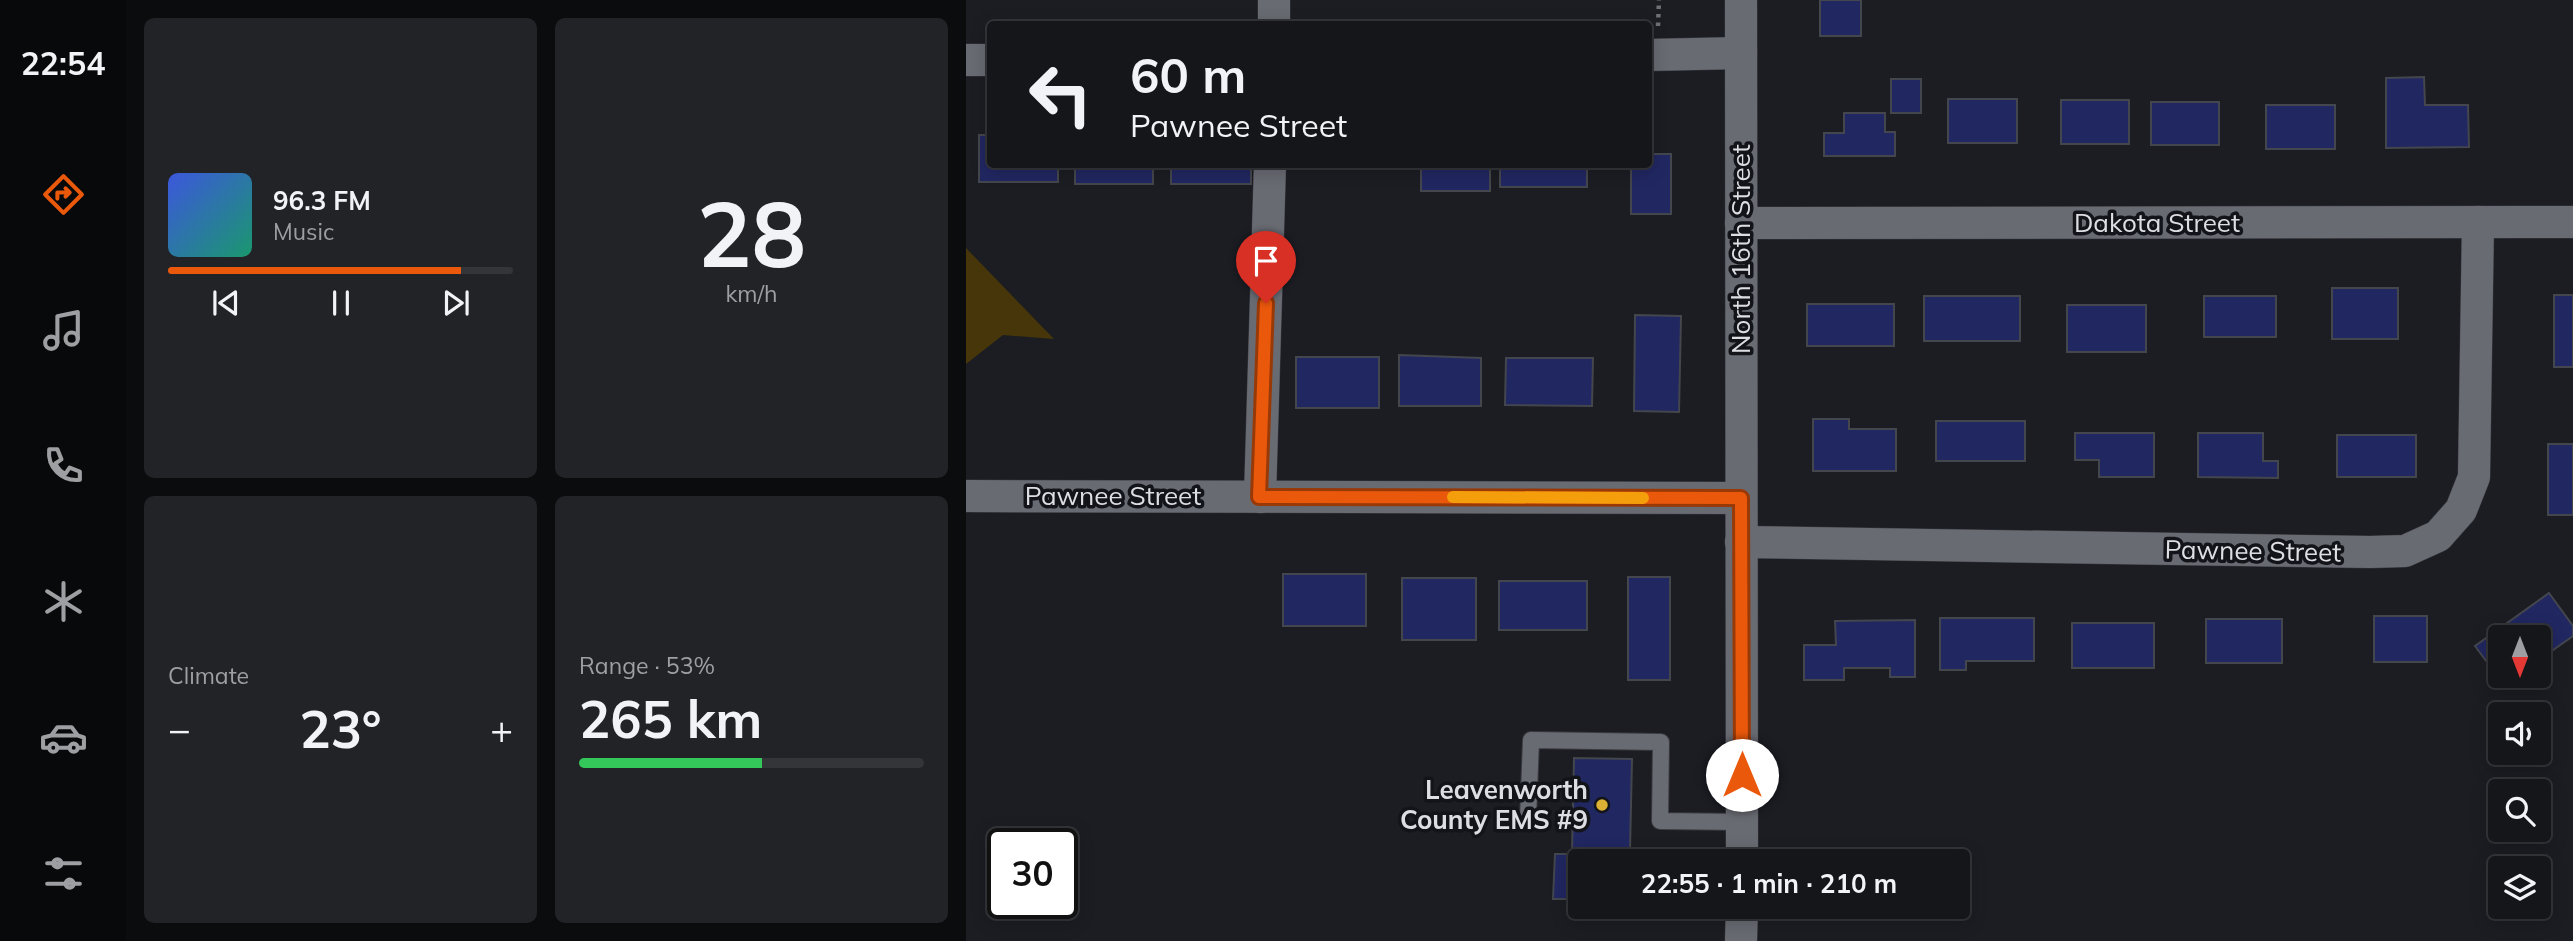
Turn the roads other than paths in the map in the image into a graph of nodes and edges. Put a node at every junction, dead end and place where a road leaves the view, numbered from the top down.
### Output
1 (1274, 0) edge
2 (1741, 0) edge
3 (1274, 21) edge
4 (1741, 53) junction
5 (1652, 55) edge
6 (966, 60) edge
7 (987, 60) edge
8 (1270, 168) edge
9 (2478, 222) junction
10 (2573, 222) edge
11 (1741, 223) junction
12 (966, 496) edge
13 (1259, 497) junction
14 (1741, 498) junction
15 (1741, 542) junction
16 (1528, 819) dead end
17 (1742, 822) junction
18 (1742, 849) edge
19 (1742, 919) edge
20 (1741, 941) edge

1 - 3 street
2 - 4 street, North 16th Street
4 - 5 street
4 - 11 street, North 16th Street
6 - 7 street
8 - 13 street
9 - 10 street, Dakota Street
9 - 11 street, Dakota Street
9 - 15 street, Pawnee Street
11 - 14 street, North 16th Street
12 - 13 street, Pawnee Street
13 - 14 street, Pawnee Street
14 - 15 street, North 16th Street
15 - 17 street, North 16th Street
16 - 17 lane
17 - 18 street, North 16th Street
19 - 20 street

